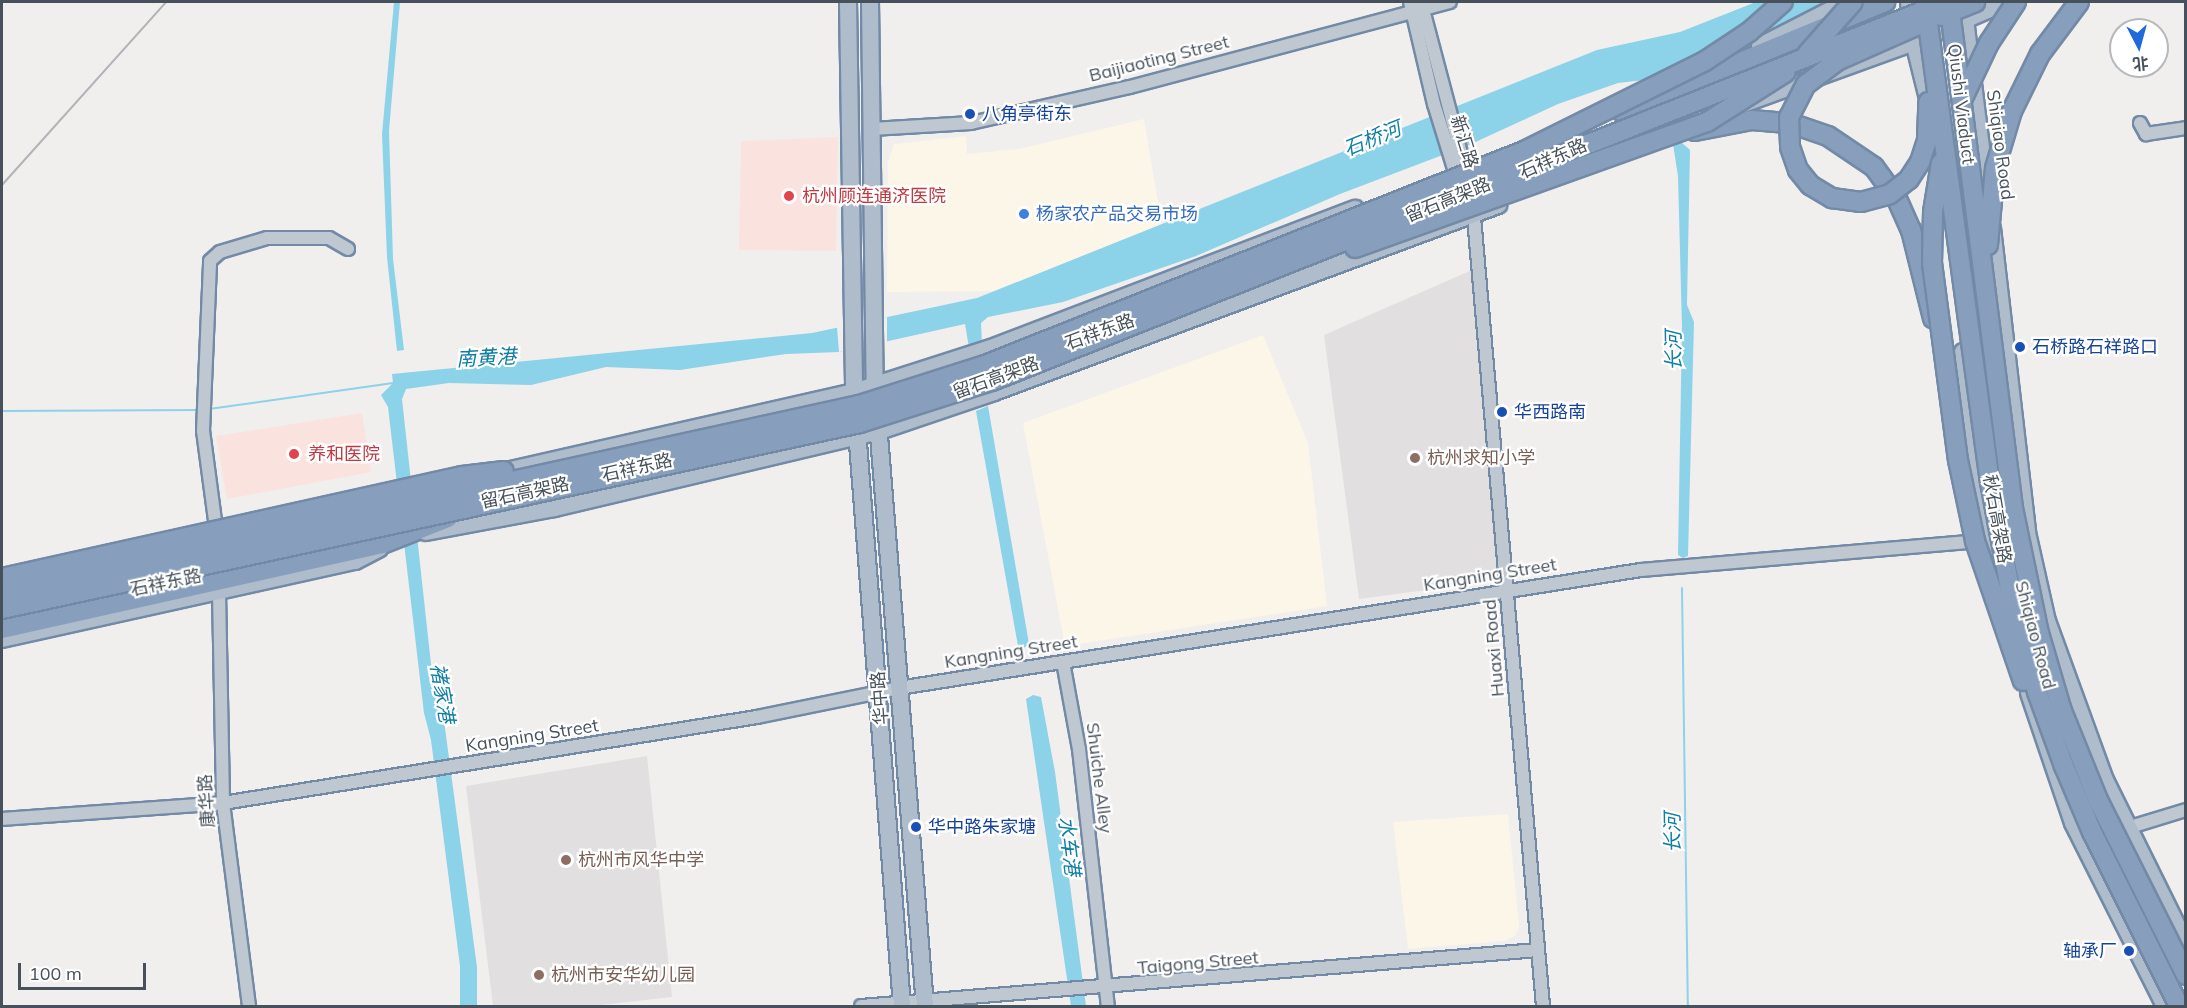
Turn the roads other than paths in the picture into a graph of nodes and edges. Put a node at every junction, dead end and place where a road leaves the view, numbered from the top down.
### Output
1 (849, 2) edge
2 (870, 2) edge
3 (1450, 2) edge
4 (1783, 2) edge
5 (1846, 2) edge
6 (1853, 2) edge
7 (1884, 2) edge
8 (1909, 2) edge
9 (1917, 2) edge
10 (1925, 2) edge
11 (1947, 2) edge
12 (1963, 2) edge
13 (1975, 2) edge
14 (2006, 2) edge
15 (2016, 2) edge
16 (2079, 2) edge
17 (1417, 6) edge
18 (1965, 21) junction
19 (1914, 42) junction
20 (2140, 123) dead end
21 (2186, 128) edge
22 (872, 129) junction
23 (1673, 136) junction
24 (1524, 151) junction
25 (1457, 163) junction
26 (1474, 215) junction
27 (348, 249) dead end
28 (1239, 283) junction
29 (1992, 334) junction
30 (1944, 369) junction
31 (874, 386) junction
32 (854, 392) junction
33 (879, 430) junction
34 (857, 436) junction
35 (633, 453) junction
36 (492, 500) junction
37 (216, 528) junction
38 (2028, 537) junction
39 (1991, 541) junction
40 (2, 578) edge
41 (1506, 590) junction
42 (219, 592) junction
43 (2, 593) edge
44 (2, 609) edge
45 (2, 628) edge
46 (2, 639) edge
47 (1063, 662) junction
48 (899, 688) junction
49 (876, 692) junction
50 (223, 803) junction
51 (2186, 810) edge
52 (2, 819) edge
53 (2127, 828) junction
54 (2092, 832) junction
55 (2186, 944) edge
56 (1538, 950) junction
57 (2157, 959) junction
58 (2186, 975) edge
59 (1106, 988) junction
60 (902, 1005) edge
61 (925, 1005) edge
62 (249, 1006) edge
63 (861, 1006) edge
64 (1108, 1006) edge
65 (1543, 1006) edge
66 (2165, 1006) edge
67 (2174, 1006) edge
68 (2179, 1006) edge

1 - 32 main road, 华中路
2 - 22 main road, 华中路
3 - 17 street, Baijiaoting Street
4 - 24 highway, bridge
5 - 25 main road, 石祥东路
6 - 23 highway, bridge
7 - 24 highway, 留石高架路, bridge
8 - 19 main road, Shiqiao Road
9 - 13 highway, bridge
10 - 54 highway, 秋石高架路, bridge
11 - 28 highway, 留石高架路, bridge
11 - 29 highway, 秋石高架路, bridge
12 - 18 main road, Shiqiao Road
14 - 18 main road, 石祥东路
15 - 30 highway, bridge
16 - 29 highway, bridge
17 - 22 street, Baijiaoting Street
17 - 25 street, 新汇路
17 - 25 street, 新汇路
18 - 19 main road, 石祥东路
18 - 38 main road, Shiqiao Road
19 - 26 main road, 石祥东路
19 - 39 main road, Shiqiao Road
20 - 21 street
22 - 31 main road, 华中路
23 - 28 highway, bridge
23 - 30 highway, bridge
24 - 35 highway, 留石高架路, bridge
25 - 26 street, 新汇路
25 - 31 main road, 石祥东路
26 - 33 main road, 石祥东路
26 - 41 street, Huaxi Road
27 - 37 street
28 - 36 highway, 留石高架路, bridge
29 - 58 highway, 秋石高架路, bridge
30 - 54 highway, bridge
31 - 32 main road, 石祥东路
31 - 33 main road, 华中路
32 - 34 main road, 华中路
32 - 37 main road, 石祥东路, bridge
33 - 34 main road, 石祥东路
33 - 48 main road, 华中路
34 - 42 main road, 石祥东路
34 - 49 main road, 华中路
35 - 40 highway, bridge
35 - 43 highway, 留石高架路, bridge
36 - 44 highway, 留石高架路, bridge
36 - 45 highway, bridge
37 - 40 main road, 石祥东路
38 - 39 street, Kangning Street
38 - 53 main road, Shiqiao Road
39 - 41 street, Kangning Street
39 - 66 main road, Shiqiao Road
41 - 47 street, Kangning Street
41 - 56 street, Huaxi Road
42 - 46 main road, 石祥东路
42 - 50 street, 康华路
47 - 48 street, Kangning Street
47 - 59 street, Shuiche Alley
48 - 49 street, Kangning Street
48 - 61 main road, 华中路
49 - 50 street, Kangning Street
49 - 60 main road, 华中路
50 - 52 street, Kangning Street
50 - 62 street, 康华路
51 - 53 street
53 - 55 main road, Shiqiao Road
54 - 57 highway, 秋石高架路, bridge
56 - 59 street, Taigong Street
56 - 65 street, Huaxi Road
57 - 67 highway, bridge
57 - 68 highway, 秋石高架路, bridge
59 - 61 street, Taigong Street
59 - 64 street, Shuiche Alley
60 - 61 street, Taigong Street
60 - 63 street, Taigong Street

